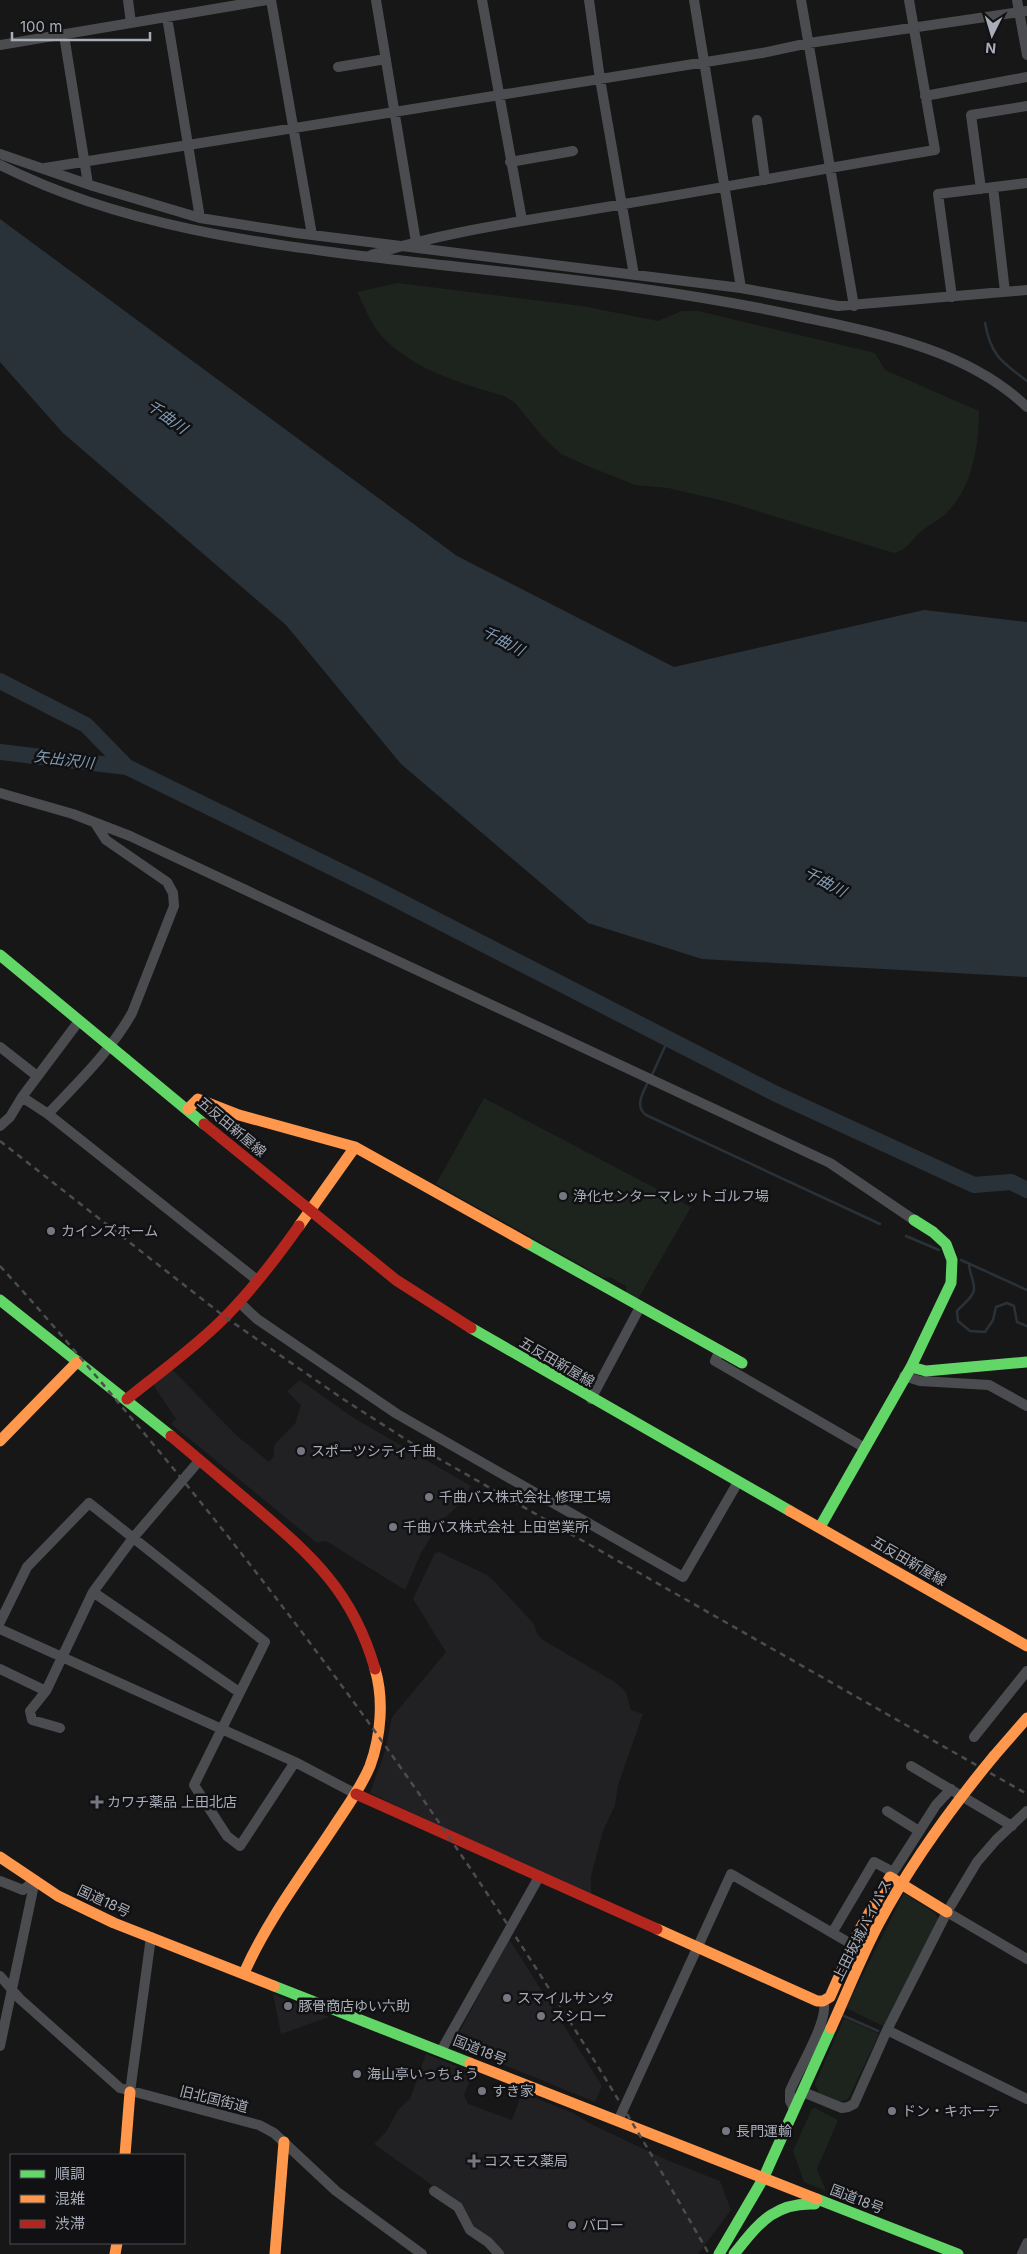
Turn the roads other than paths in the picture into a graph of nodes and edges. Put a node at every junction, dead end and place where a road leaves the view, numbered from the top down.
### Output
1 (128, 0) edge
2 (269, 0) edge
3 (376, 0) edge
4 (482, 0) edge
5 (589, 0) edge
6 (694, 0) edge
7 (801, 0) edge
8 (909, 0) edge
9 (1017, 0) edge
10 (1024, 12) edge
11 (167, 17) junction
12 (131, 23) junction
13 (914, 29) junction
14 (64, 34) junction
15 (809, 43) junction
16 (0, 45) edge
17 (1027, 55) edge
18 (386, 59) junction
19 (704, 63) junction
20 (338, 67) dead end
21 (1027, 77) edge
22 (600, 79) junction
23 (500, 95) junction
24 (925, 96) junction
25 (1027, 106) edge
26 (395, 112) junction
27 (756, 120) dead end
28 (293, 128) junction
29 (188, 145) junction
30 (573, 151) dead end
31 (0, 154) edge
32 (84, 162) junction
33 (510, 162) junction
34 (0, 165) edge
35 (44, 168) junction
36 (830, 169) junction
37 (765, 180) junction
38 (1027, 183) edge
39 (88, 184) junction
40 (993, 187) junction
41 (724, 188) junction
42 (981, 189) junction
43 (621, 205) junction
44 (200, 218) junction
45 (522, 220) junction
46 (296, 233) junction
47 (312, 235) junction
48 (241, 240) junction
49 (416, 242) junction
50 (402, 246) junction
51 (368, 256) junction
52 (634, 275) junction
53 (741, 288) junction
54 (1027, 290) edge
55 (1005, 292) junction
56 (952, 297) junction
57 (854, 306) junction
58 (1027, 407) edge
59 (0, 793) edge
60 (95, 823) junction
61 (0, 955) edge
62 (79, 1021) junction
63 (0, 1046) edge
64 (110, 1048) junction
65 (37, 1076) junction
66 (22, 1097) junction
67 (188, 1109) junction
68 (48, 1114) junction
69 (0, 1126) edge
70 (354, 1146) junction
71 (309, 1211) junction
72 (914, 1220) joint
73 (256, 1280) junction
74 (0, 1300) edge
75 (239, 1302) junction
76 (640, 1307) junction
77 (720, 1350) junction
78 (77, 1362) junction
79 (1027, 1362) edge
80 (742, 1363) dead end
81 (911, 1366) junction
82 (904, 1376) junction
83 (127, 1399) junction
84 (591, 1399) junction
85 (1027, 1406) edge
86 (2, 1435) edge
87 (865, 1448) junction
88 (199, 1461) junction
89 (738, 1482) junction
90 (820, 1527) junction
91 (133, 1538) junction
92 (93, 1592) junction
93 (0, 1622) edge
94 (0, 1629) edge
95 (1027, 1646) edge
96 (61, 1657) junction
97 (0, 1669) edge
98 (1027, 1671) edge
99 (46, 1691) junction
100 (239, 1692) junction
101 (1027, 1718) edge
102 (60, 1728) dead end
103 (222, 1729) junction
104 (974, 1737) dead end
105 (294, 1762) junction
106 (911, 1766) dead end
107 (950, 1789) junction
108 (356, 1794) junction
109 (887, 1811) dead end
110 (1027, 1811) edge
111 (1012, 1826) junction
112 (919, 1831) junction
113 (0, 1856) edge
114 (891, 1875) junction
115 (539, 1877) junction
116 (34, 1880) junction
117 (0, 1882) edge
118 (947, 1912) junction
119 (832, 1933) junction
120 (151, 1937) junction
121 (853, 1945) junction
122 (697, 1949) junction
123 (1027, 1959) edge
124 (244, 1973) junction
125 (0, 1976) edge
126 (12, 1989) junction
127 (823, 2001) junction
128 (887, 2030) junction
129 (0, 2046) edge
130 (441, 2051) junction
131 (130, 2092) junction
132 (803, 2092) junction
133 (1027, 2099) edge
134 (795, 2110) junction
135 (618, 2121) junction
136 (284, 2142) junction
137 (124, 2154) edge
138 (764, 2179) junction
139 (434, 2191) dead end
140 (836, 2206) junction
141 (1027, 2243) edge
142 (275, 2254) edge
143 (422, 2254) edge
144 (499, 2254) edge
145 (719, 2254) edge
146 (734, 2254) edge
147 (958, 2254) edge
148 (1022, 2254) edge

1 - 12 street
2 - 11 street
2 - 28 street
3 - 18 street
4 - 23 street
5 - 22 street
6 - 19 street
7 - 15 street
8 - 13 street
9 - 10 street
10 - 13 street
10 - 17 street
11 - 12 street
11 - 29 street
12 - 14 street
13 - 15 street
13 - 24 street
14 - 16 street
14 - 32 street
15 - 19 street
15 - 36 street
18 - 20 street
18 - 26 street
19 - 22 street
19 - 41 street
21 - 24 street
22 - 23 street
22 - 43 street
23 - 26 street
23 - 33 street
24 - 36 street
25 - 42 street
26 - 28 street
26 - 49 street
27 - 37 street
28 - 29 street
28 - 47 street
29 - 32 street
29 - 44 street
30 - 33 street
31 - 35 street
32 - 35 street
32 - 39 street
33 - 45 street
34 - 48 street
35 - 39 street
36 - 37 street
36 - 57 street
37 - 41 street
38 - 40 street
39 - 44 street
40 - 42 street
40 - 55 street
41 - 43 street
41 - 53 street
42 - 56 street
43 - 45 street
43 - 52 street
44 - 46 street
45 - 49 street
46 - 47 street
46 - 48 street
47 - 50 street
48 - 51 street
49 - 50 street
50 - 51 street
50 - 52 street
51 - 58 street
52 - 53 street
53 - 57 street
54 - 55 street
55 - 56 street
56 - 57 street
59 - 60 street
60 - 64 street
60 - 72 street
61 - 62 main road, 五反田新屋線
62 - 64 main road, 五反田新屋線
62 - 65 street
63 - 65 street
64 - 67 main road, 五反田新屋線
64 - 68 street
65 - 66 street
66 - 68 street
66 - 69 street
67 - 70 main road
67 - 71 main road, 五反田新屋線
68 - 73 street
70 - 71 main road
70 - 76 main road
71 - 73 main road
71 - 84 main road, 五反田新屋線
72 - 81 main road
73 - 75 main road
74 - 78 main road
75 - 83 main road
75 - 89 street
76 - 77 main road
76 - 84 street
77 - 80 main road
77 - 87 street
78 - 83 main road
78 - 86 main road
79 - 81 main road
81 - 82 main road
82 - 85 street
82 - 87 main road
83 - 88 main road
84 - 89 main road, 五反田新屋線
87 - 90 main road
88 - 91 street
88 - 108 main road
89 - 90 main road, 五反田新屋線
90 - 95 main road, 五反田新屋線
91 - 92 street
91 - 93 street
91 - 100 street
92 - 96 street
92 - 100 street
94 - 96 street
96 - 99 street
96 - 103 street
97 - 99 street
98 - 104 street
99 - 102 street
100 - 103 street
101 - 132 main road, 上田坂城バイパス, bridge
103 - 105 street
103 - 105 street
105 - 108 street
106 - 107 street
107 - 111 street
107 - 112 street
108 - 115 main road
108 - 124 main road
109 - 112 street
110 - 111 street
111 - 118 street
112 - 114 street
113 - 116 main road, 国道18号
114 - 118 main road
114 - 119 street
114 - 121 main road
115 - 122 main road
115 - 130 street
116 - 117 street
116 - 120 main road, 国道18号
116 - 126 street
118 - 123 street
118 - 128 street
119 - 121 street
119 - 122 street
120 - 124 main road, 国道18号
120 - 131 street
121 - 127 main road
122 - 127 main road
122 - 135 street
124 - 130 main road, 国道18号
125 - 126 street, 旧北国街道
126 - 129 street
126 - 131 street, 旧北国街道
127 - 134 street
128 - 132 street
128 - 133 street
130 - 135 main road, 国道18号
131 - 136 street, 旧北国街道
131 - 137 main road
132 - 134 main road, 上田坂城バイパス
134 - 138 main road, 上田坂城バイパス
135 - 138 main road, 国道18号
136 - 142 main road
136 - 143 street, 旧北国街道
138 - 140 main road, 国道18号
138 - 145 main road, 上田坂城バイパス
139 - 144 street
140 - 146 main road
140 - 147 main road, 国道18号
141 - 148 street

